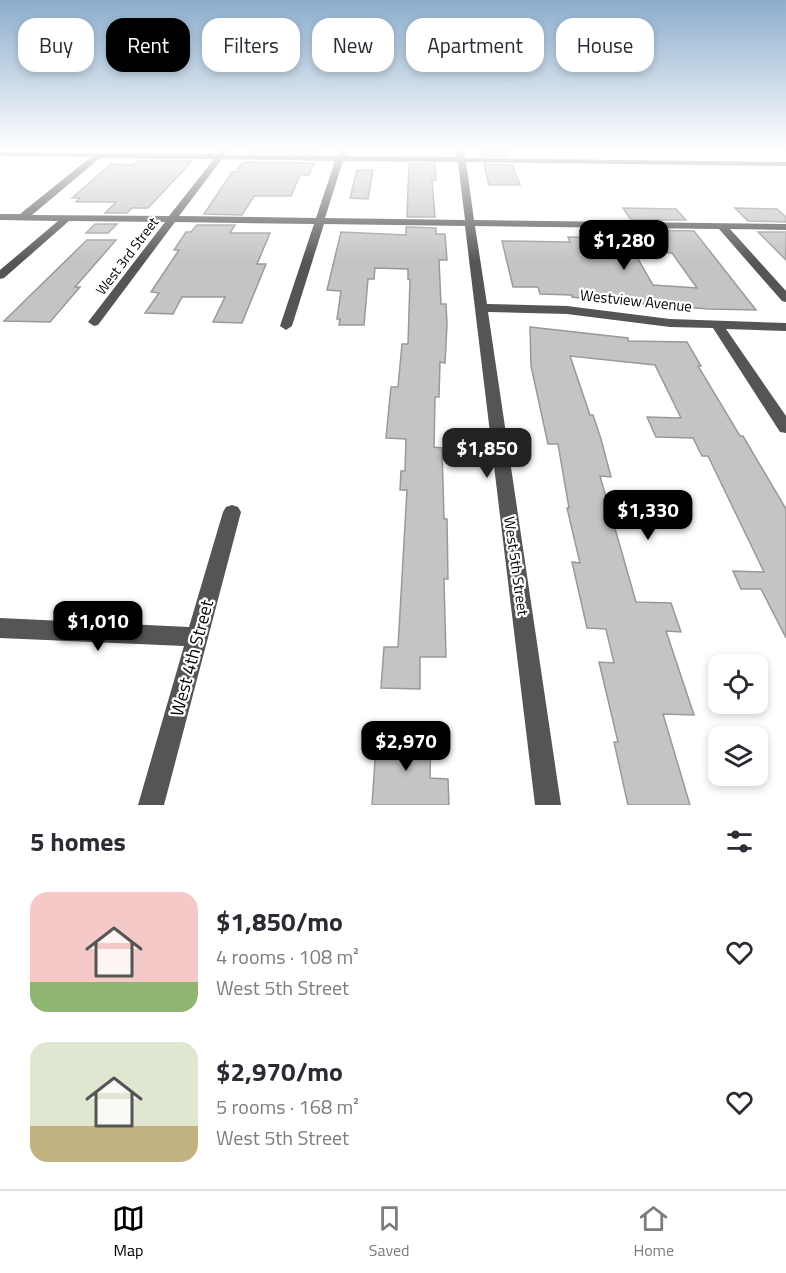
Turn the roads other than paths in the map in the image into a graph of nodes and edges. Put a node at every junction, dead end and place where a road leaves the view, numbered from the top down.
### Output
1 (60, 187) edge
2 (197, 187) edge
3 (331, 187) edge
4 (465, 187) edge
5 (0, 216) edge
6 (23, 217) junction
7 (68, 217) junction
8 (173, 218) junction
9 (320, 221) junction
10 (470, 224) junction
11 (722, 226) junction
12 (786, 227) edge
13 (0, 276) edge
14 (786, 298) edge
15 (482, 308) junction
16 (94, 322) dead end
17 (717, 325) junction
18 (286, 326) dead end
19 (786, 327) edge
20 (786, 428) edge
21 (232, 512) dead end
22 (0, 628) edge
23 (197, 637) junction
24 (151, 805) edge
25 (548, 805) edge

1 - 6 street
2 - 8 street, West 3rd Street
3 - 9 street
4 - 10 street, West 5th Street
5 - 6 street
6 - 7 street
7 - 8 street
7 - 13 street
8 - 9 street
8 - 16 street, West 3rd Street
9 - 10 street
9 - 18 street
10 - 11 street
10 - 15 street, West 5th Street
11 - 12 street
11 - 14 street
15 - 17 street, Westview Avenue
15 - 25 street, West 5th Street
17 - 19 street, Westview Avenue
17 - 20 street
21 - 23 street, West 4th Street
22 - 23 street
23 - 24 street, West 4th Street

